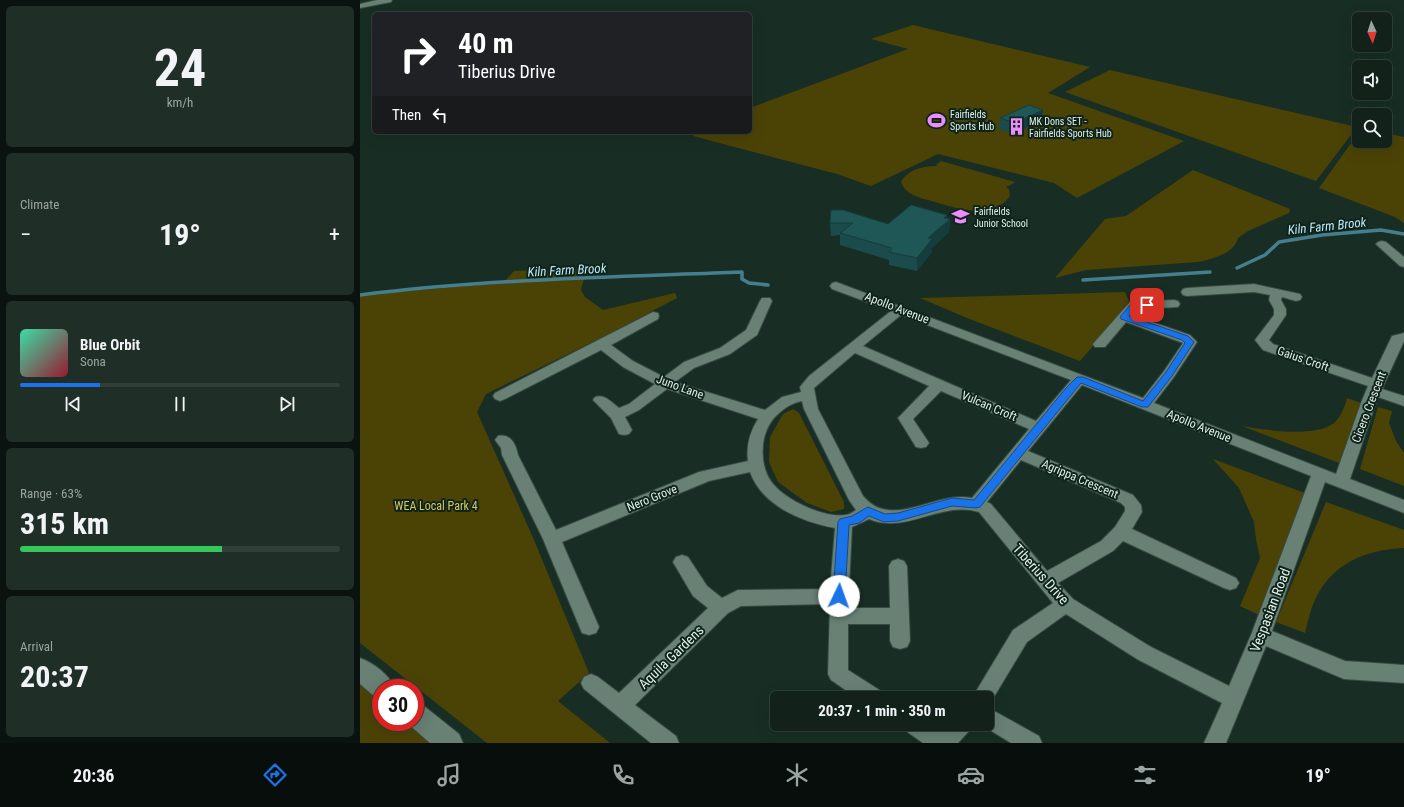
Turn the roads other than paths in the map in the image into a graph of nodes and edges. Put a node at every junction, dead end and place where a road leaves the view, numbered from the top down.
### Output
1 (388, 0) edge
2 (360, 6) edge
3 (1382, 244) dead end
4 (1404, 263) edge
5 (836, 286) dead end
6 (1187, 292) dead end
7 (1278, 292) junction
8 (1296, 297) dead end
9 (766, 301) dead end
10 (1174, 304) dead end
11 (900, 310) junction
12 (653, 316) dead end
13 (1124, 317) junction
14 (1404, 337) edge
15 (601, 344) junction
16 (1100, 344) dead end
17 (853, 347) junction
18 (1080, 379) junction
19 (666, 384) junction
20 (939, 384) junction
21 (1375, 388) junction
22 (500, 396) dead end
23 (807, 396) junction
24 (600, 400) dead end
25 (1404, 401) edge
26 (1145, 405) junction
27 (617, 415) junction
28 (766, 416) junction
29 (1039, 428) junction
30 (624, 430) dead end
31 (503, 440) dead end
32 (920, 443) dead end
33 (1019, 453) junction
34 (755, 465) junction
35 (1320, 474) junction
36 (1341, 483) junction
37 (976, 504) junction
38 (1404, 508) edge
39 (868, 511) junction
40 (844, 522) junction
41 (1121, 532) junction
42 (552, 539) junction
43 (682, 562) dead end
44 (898, 566) dead end
45 (1045, 581) junction
46 (1230, 583) dead end
47 (839, 596) junction
48 (1066, 604) junction
49 (721, 608) junction
50 (839, 616) junction
51 (899, 616) junction
52 (589, 626) dead end
53 (1261, 635) junction
54 (900, 641) dead end
55 (360, 669) edge
56 (1404, 674) edge
57 (373, 679) edge
58 (591, 683) dead end
59 (864, 691) edge
60 (986, 691) edge
61 (1234, 699) junction
62 (621, 705) junction
63 (424, 721) edge
64 (994, 721) edge
65 (924, 731) edge
66 (955, 731) edge
67 (450, 743) edge
68 (668, 743) edge
69 (943, 743) edge
70 (1031, 743) edge
71 (1215, 743) edge

1 - 2 street
3 - 4 street
5 - 11 street, Apollo Avenue
6 - 7 street
7 - 8 street
7 - 21 street, Gaius Croft
9 - 19 street
10 - 13 street
11 - 17 street
11 - 18 street, Apollo Avenue
12 - 15 street
13 - 16 street
13 - 26 street
14 - 21 street, Cicero Crescent
15 - 19 street, Juno Lane
15 - 22 street
17 - 20 street, Vulcan Croft
17 - 23 street
18 - 26 street, Apollo Avenue
18 - 29 street
19 - 27 street
19 - 28 street, Juno Lane
20 - 29 street, Vulcan Croft
20 - 32 street
21 - 25 street
21 - 36 street, Cicero Crescent
23 - 28 street
23 - 39 street
24 - 27 street
26 - 35 street, Apollo Avenue
27 - 30 street
28 - 34 street
29 - 33 street
31 - 42 street
33 - 37 street
33 - 41 street, Agrippa Crescent
34 - 40 street
34 - 42 street, Nero Grove
35 - 36 street, Apollo Avenue
35 - 53 street, Vespasian Road
36 - 38 street, Apollo Avenue
37 - 39 street
37 - 45 street, Tiberius Drive
39 - 40 street
40 - 47 street
41 - 45 street, Agrippa Crescent
41 - 46 street
42 - 52 street
43 - 49 street
44 - 51 street
45 - 48 street, Tiberius Drive
47 - 49 street, Aquila Gardens
47 - 50 street
48 - 60 street
48 - 61 street, Tiberius Drive
49 - 62 street, Aquila Gardens
50 - 51 street
50 - 59 street
51 - 54 street
53 - 56 street
53 - 61 street, Vespasian Road
55 - 57 street
58 - 62 street
61 - 71 street, Vespasian Road
62 - 68 street
63 - 67 street
64 - 70 street
65 - 69 street
66 - 69 street

